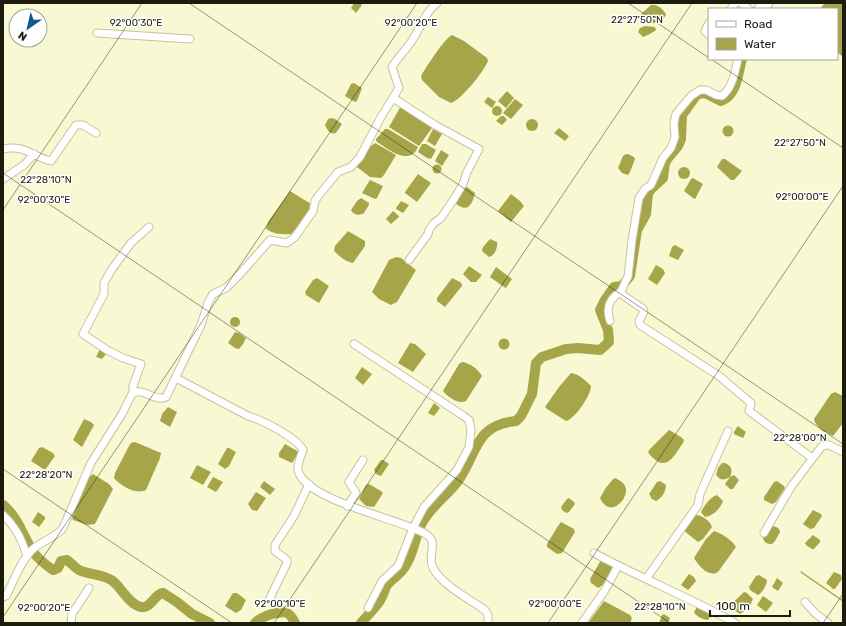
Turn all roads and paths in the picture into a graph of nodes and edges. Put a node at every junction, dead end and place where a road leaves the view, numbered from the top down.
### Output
1 (436, 3) edge
2 (768, 5) edge
3 (758, 8) edge
4 (708, 24) edge
5 (97, 33) dead end
6 (708, 34) edge
7 (190, 39) dead end
8 (738, 60) edge
9 (393, 98) junction
10 (96, 133) dead end
11 (3, 149) edge
12 (34, 154) junction
13 (3, 179) edge
14 (149, 227) dead end
15 (409, 260) dead end
16 (621, 292) junction
17 (607, 319) dead end
18 (354, 344) dead end
19 (176, 378) junction
20 (133, 392) junction
21 (728, 430) dead end
22 (843, 452) edge
23 (812, 458) junction
24 (363, 460) dead end
25 (309, 484) junction
26 (347, 506) junction
27 (3, 515) edge
28 (414, 528) junction
29 (764, 533) dead end
30 (594, 553) dead end
31 (28, 555) junction
32 (618, 566) junction
33 (646, 579) junction
34 (89, 588) dead end
35 (3, 598) edge
36 (269, 600) dead end
37 (805, 602) dead end
38 (368, 608) dead end
39 (71, 623) edge
40 (488, 623) edge
41 (582, 623) edge
42 (735, 623) edge
43 (828, 623) edge

1 - 9 street
2 - 3 street
4 - 6 street
5 - 7 street
8 - 16 street
9 - 15 street
9 - 19 street
10 - 12 street
11 - 12 street
12 - 13 street
14 - 20 street
16 - 17 street
16 - 23 street
18 - 28 street
19 - 20 street
19 - 25 street
20 - 31 street
21 - 33 street
22 - 23 street
23 - 29 street
24 - 26 street
25 - 26 street
25 - 36 street
26 - 28 street
27 - 31 street
28 - 38 street
28 - 40 street
30 - 32 street
31 - 35 street
32 - 33 street
32 - 41 street
33 - 42 street
34 - 39 street
37 - 43 street

